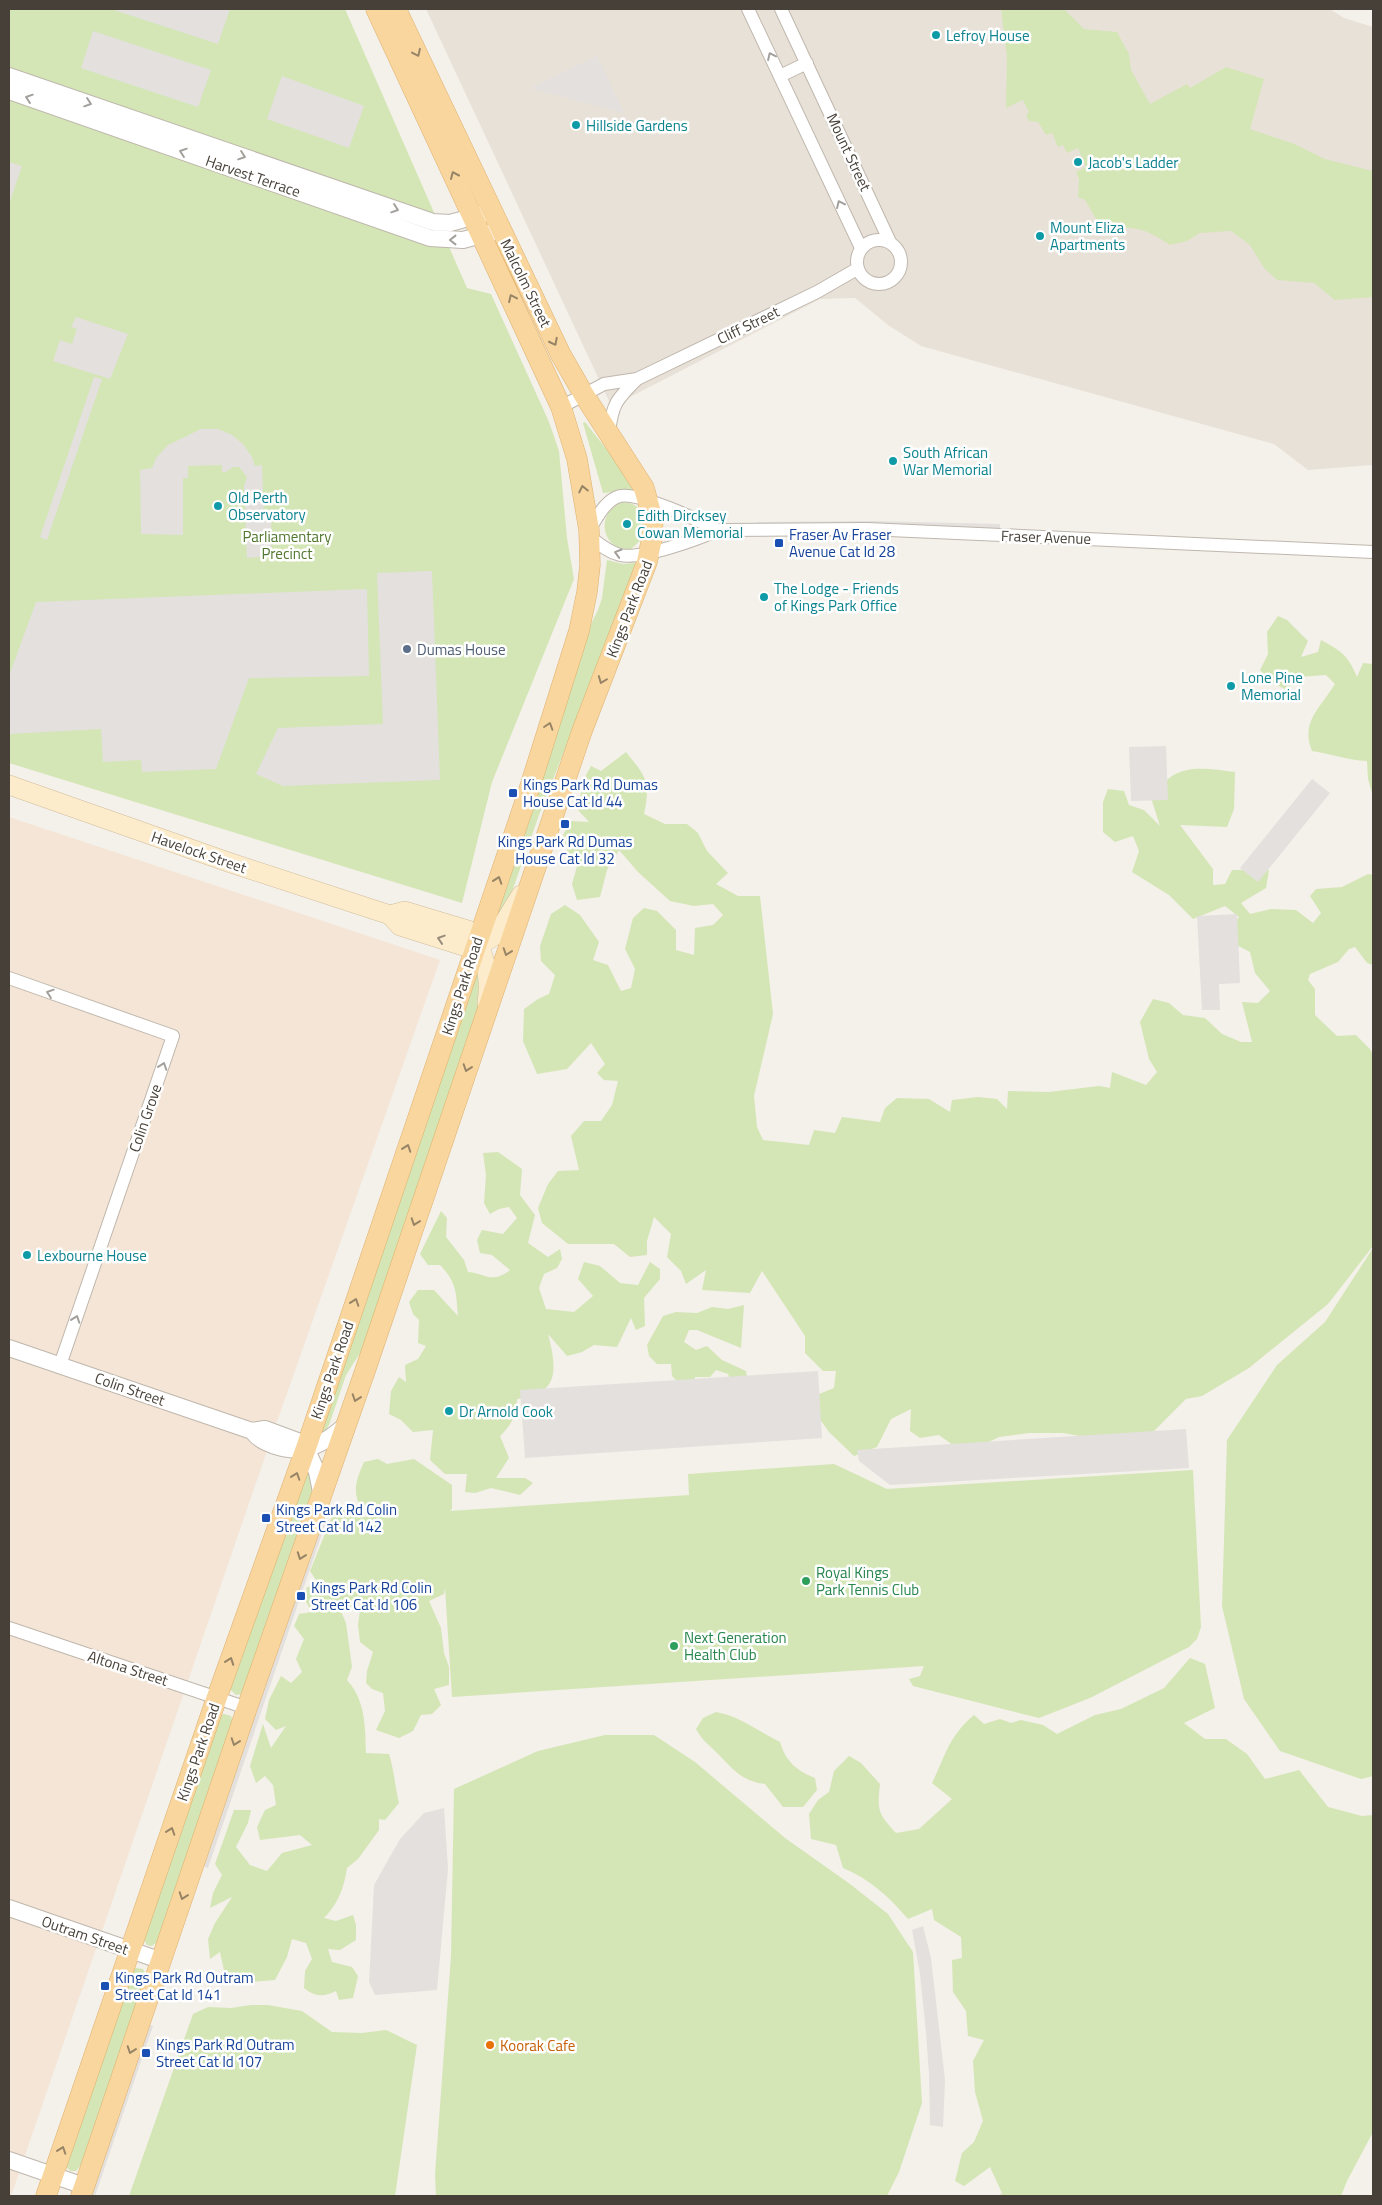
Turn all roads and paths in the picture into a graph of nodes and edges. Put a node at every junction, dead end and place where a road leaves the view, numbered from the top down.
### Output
1 (376, 9) edge
2 (396, 9) edge
3 (748, 9) edge
4 (781, 9) edge
5 (807, 63) junction
6 (9, 76) edge
7 (780, 76) junction
8 (9, 91) edge
9 (487, 223) junction
10 (890, 242) junction
11 (861, 248) junction
12 (858, 269) junction
13 (637, 379) junction
14 (584, 394) junction
15 (561, 407) junction
16 (609, 433) junction
17 (648, 500) junction
18 (718, 530) junction
19 (590, 534) junction
20 (1373, 552) edge
21 (650, 553) junction
22 (9, 785) edge
23 (534, 873) junction
24 (469, 940) junction
25 (9, 978) edge
26 (482, 1022) junction
27 (9, 1348) edge
28 (60, 1365) junction
29 (347, 1424) junction
30 (306, 1448) junction
31 (322, 1498) junction
32 (9, 1628) edge
33 (217, 1698) junction
34 (247, 1708) junction
35 (9, 1908) edge
36 (130, 1950) junction
37 (162, 1961) junction
38 (9, 2160) edge
39 (53, 2175) junction
40 (82, 2191) edge
41 (46, 2196) edge

9 -> 1 main road, Malcolm Street
2 -> 9 main road, Malcolm Street
7 -> 3 street, Mount Street
4 - 5 street, Mount Street
5 - 7 street
5 - 10 street, Mount Street
6 -> 9 street, Harvest Terrace
11 -> 7 street, Mount Street
9 -> 8 street, Harvest Terrace
9 -> 14 main road, Malcolm Street
15 -> 9 main road, Malcolm Street
10 - 11 street
10 - 12 street
11 - 12 street
12 - 13 street, Cliff Street
13 - 14 street, Cliff Street
13 - 16 street, Cliff Street
14 - 15 street, Cliff Street
14 - 16 main road, Malcolm Street
19 -> 15 main road, Malcolm Street
16 - 17 main road, Malcolm Street
17 - 18 street, Fraser Avenue
17 - 19 street, Fraser Avenue
17 - 21 main road, Malcolm Street
18 - 20 street, Fraser Avenue
18 - 21 street, Fraser Avenue
21 -> 19 street, Fraser Avenue
24 -> 19 main road, Kings Park Road
21 -> 23 main road, Kings Park Road
22 - 24 main road, Havelock Street
23 - 24 main road
23 -> 26 main road, Kings Park Road
24 - 26 main road
30 -> 24 main road, Kings Park Road
28 -> 25 street, Colin Grove
26 -> 29 main road, Kings Park Road
27 - 28 street, Colin Street
28 - 30 street, Colin Street
29 - 30 street, Colin Street
29 - 31 main road, Kings Park Road
30 - 31 street
33 -> 30 main road, Kings Park Road
31 -> 34 main road, Kings Park Road
32 - 33 street, Altona Street
33 - 34 street, Altona Street
36 -> 33 main road, Kings Park Road
34 -> 37 main road, Kings Park Road
35 - 36 street, Outram Street
36 - 37 street, Outram Street
39 -> 36 main road, Kings Park Road
37 -> 40 main road, Kings Park Road
38 - 39 street
39 - 40 street
39 - 41 main road, Kings Park Road

